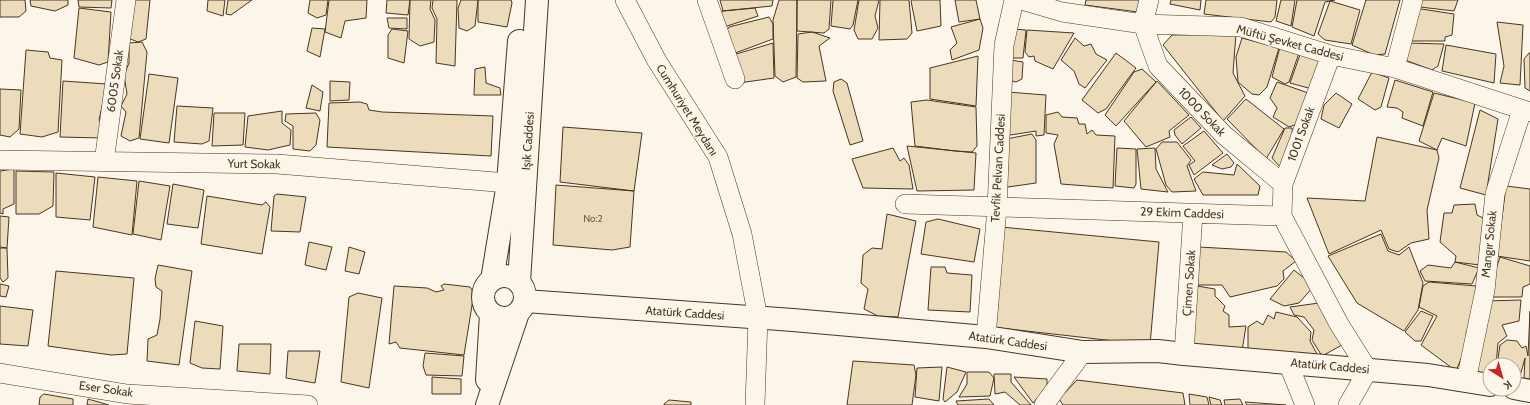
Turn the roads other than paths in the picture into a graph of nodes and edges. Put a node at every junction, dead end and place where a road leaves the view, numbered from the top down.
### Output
1 (126, 0) edge
2 (523, 0) edge
3 (537, 0) edge
4 (626, 0) edge
5 (707, 0) edge
6 (1014, 0) edge
7 (1021, 0) edge
8 (1149, 0) edge
9 (1413, 0) edge
10 (1143, 24) junction
11 (1331, 55) junction
12 (1395, 68) junction
13 (735, 79) dead end
14 (1526, 111) edge
15 (0, 160) edge
16 (104, 162) junction
17 (508, 183) junction
18 (1283, 184) junction
19 (905, 204) dead end
20 (997, 208) junction
21 (1193, 213) junction
22 (1282, 216) junction
23 (492, 280) junction
24 (520, 299) junction
25 (491, 314) junction
26 (758, 318) junction
27 (986, 337) junction
28 (1083, 352) junction
29 (1184, 354) junction
30 (1288, 363) junction
31 (1368, 370) junction
32 (0, 372) edge
33 (1466, 381) junction
34 (1482, 384) edge
35 (308, 405) edge
36 (486, 405) edge
37 (755, 405) edge
38 (1044, 405) edge
39 (1305, 405) edge
40 (1348, 405) edge

1 - 16 street, 6005 Sokak
2 - 17 street, Işık Caddesi
3 - 24 street, Işık Caddesi
4 - 26 street, Cumhuriyet Meydanı
5 - 13 street
6 - 20 street, Tevfik Pelvan Caddesi
7 - 10 street, Müftü Şevket Caddesi
8 - 10 street
9 - 12 street
10 - 11 street, Müftü Şevket Caddesi
10 - 18 street, 1000 Sokak
11 - 12 street, Müftü Şevket Caddesi
11 - 18 street, 1001 Sokak
12 - 14 street, Müftü Şevket Caddesi
14 - 33 street, Mangır Sokak
15 - 16 street, Yurt Sokak
16 - 17 street, Yurt Sokak
17 - 23 street, Işık Caddesi
18 - 22 street, 1001 Sokak
19 - 20 street, 29 Ekim Caddesi
20 - 21 street, 29 Ekim Caddesi
20 - 27 street, Tevfik Pelvan Caddesi
21 - 22 street, 29 Ekim Caddesi
21 - 29 street, Çimen Sokak
22 - 31 street
23 - 24 street
23 - 25 street, Işık Caddesi
24 - 25 street
24 - 26 street, Atatürk Caddesi
24 - 36 street, Işık Caddesi
25 - 36 street, Işık Caddesi
26 - 27 street, Atatürk Caddesi
26 - 37 street, Cumhuriyet Meydanı
27 - 28 street, Atatürk Caddesi
28 - 29 street, Atatürk Caddesi
28 - 38 street
29 - 30 street, Atatürk Caddesi
30 - 31 street, Atatürk Caddesi
30 - 39 street
31 - 33 street, Atatürk Caddesi
31 - 40 street
32 - 35 street, Eser Sokak
33 - 34 street, Atatürk Caddesi

